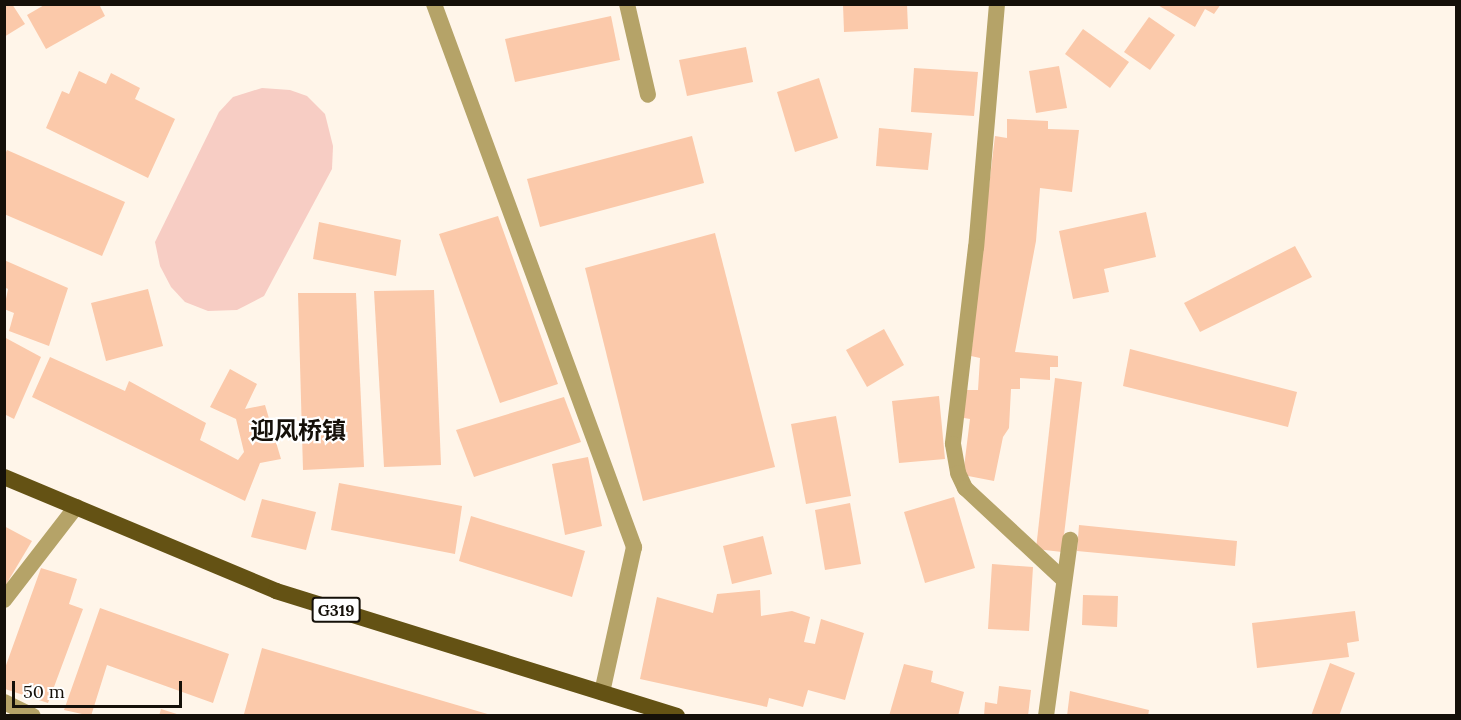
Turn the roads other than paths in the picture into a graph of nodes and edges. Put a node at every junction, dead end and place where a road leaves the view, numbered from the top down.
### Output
1 (434, 4) edge
2 (627, 4) edge
3 (998, 4) edge
4 (648, 95) dead end
5 (4, 477) edge
6 (76, 507) junction
7 (1070, 540) dead end
8 (1064, 580) junction
9 (4, 600) edge
10 (602, 693) junction
11 (4, 702) edge
12 (33, 716) edge
13 (677, 716) edge
14 (1046, 716) edge

1 - 10 street
2 - 4 street
3 - 8 street
5 - 6 highway, G319
6 - 9 street
6 - 10 highway, G319
7 - 8 street
8 - 14 street
10 - 13 highway, G319
11 - 12 street

